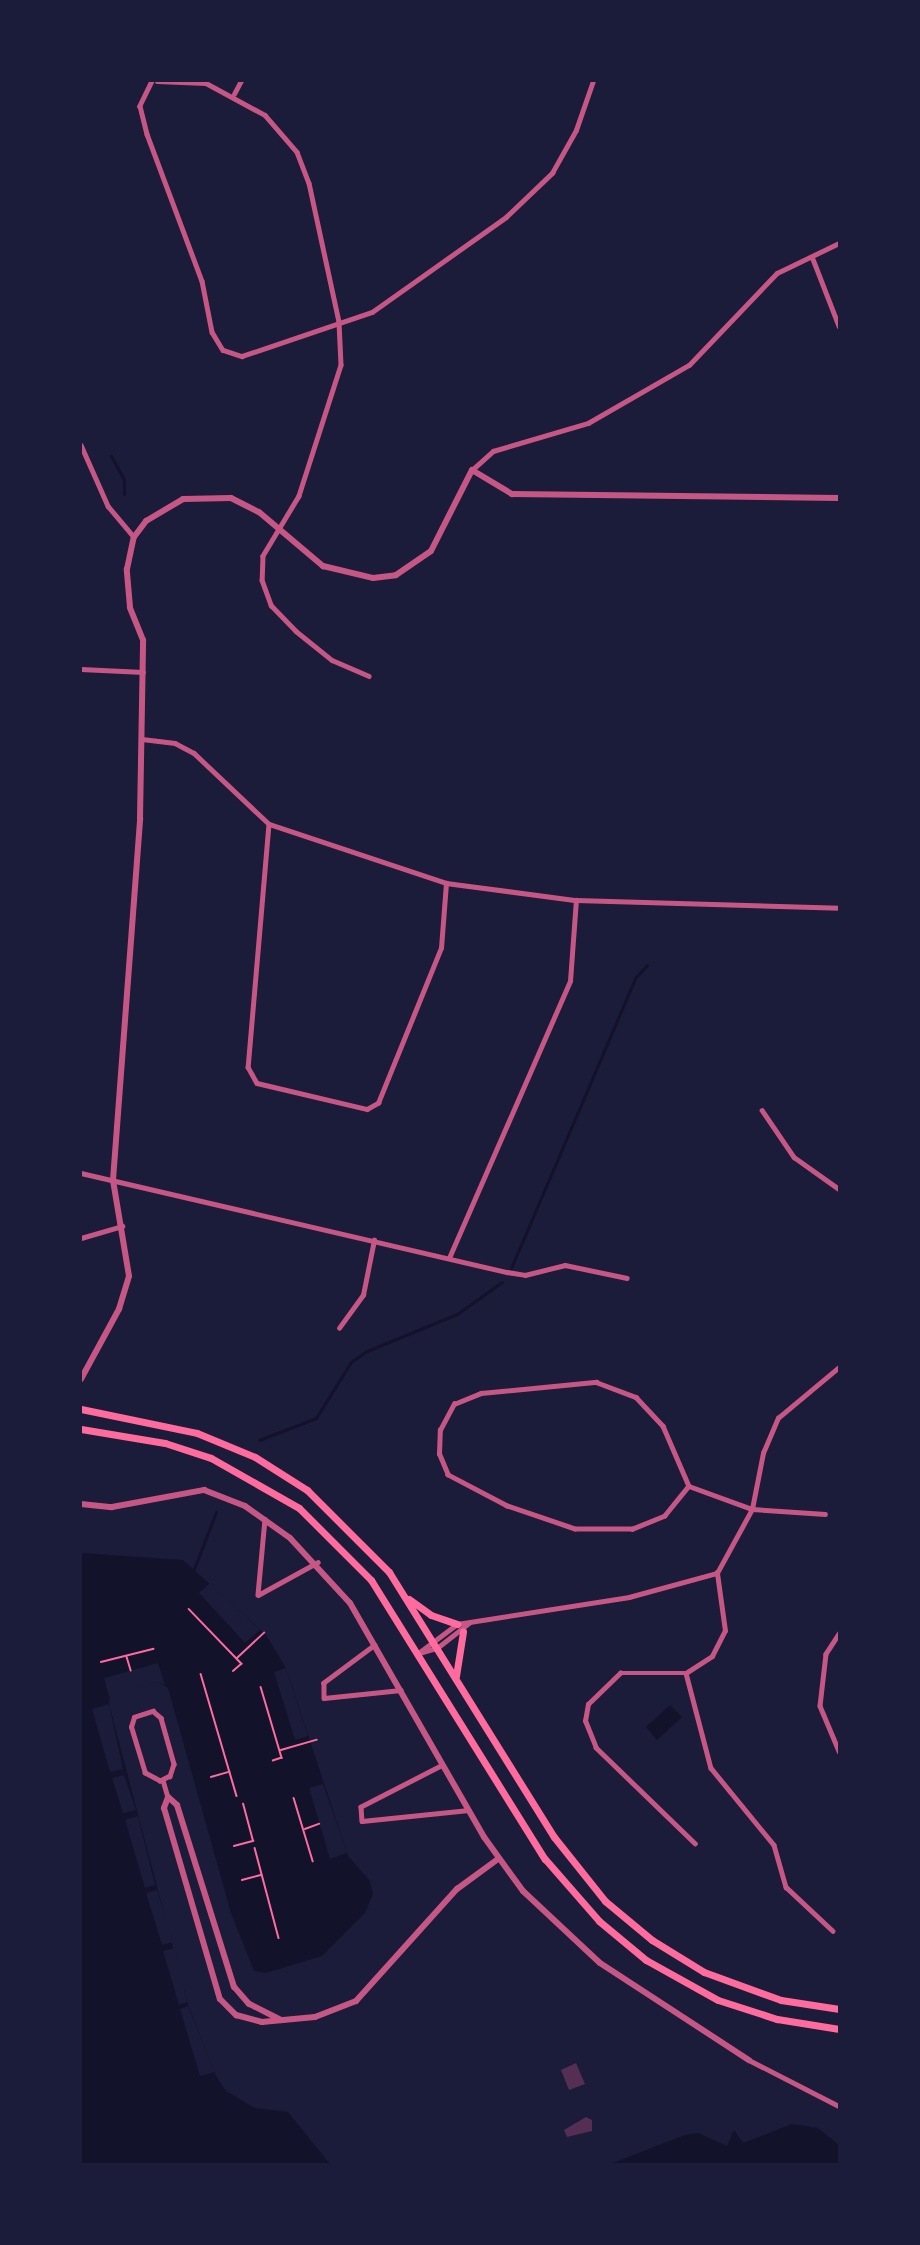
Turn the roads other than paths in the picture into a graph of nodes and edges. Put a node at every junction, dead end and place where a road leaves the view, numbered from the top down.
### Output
1 (152, 81) edge
2 (157, 81) edge
3 (241, 81) edge
4 (593, 81) edge
5 (234, 94) junction
6 (839, 243) edge
7 (813, 259) junction
8 (339, 322) junction
9 (839, 326) edge
10 (81, 446) edge
11 (472, 470) junction
12 (839, 498) edge
13 (279, 528) junction
14 (134, 537) junction
15 (81, 669) edge
16 (143, 672) junction
17 (369, 676) dead end
18 (142, 739) junction
19 (269, 824) junction
20 (446, 884) junction
21 (576, 900) junction
22 (839, 908) edge
23 (762, 1110) dead end
24 (81, 1173) edge
25 (113, 1180) junction
26 (839, 1189) edge
27 (122, 1226) junction
28 (81, 1238) edge
29 (374, 1240) junction
30 (449, 1258) junction
31 (627, 1278) dead end
32 (339, 1328) dead end
33 (839, 1367) edge
34 (81, 1379) edge
35 (81, 1409) edge
36 (81, 1429) edge
37 (689, 1486) junction
38 (81, 1504) edge
39 (752, 1509) junction
40 (825, 1514) dead end
41 (266, 1519) junction
42 (318, 1562) junction
43 (717, 1573) junction
44 (406, 1597) junction
45 (469, 1623) junction
46 (457, 1624) junction
47 (463, 1632) junction
48 (839, 1634) edge
49 (432, 1639) junction
50 (375, 1645) junction
51 (437, 1648) junction
52 (417, 1654) junction
53 (686, 1673) junction
54 (456, 1679) junction
55 (401, 1690) junction
56 (839, 1751) edge
57 (443, 1765) junction
58 (163, 1780) junction
59 (168, 1797) junction
60 (468, 1810) junction
61 (695, 1844) dead end
62 (498, 1859) junction
63 (833, 1931) dead end
64 (839, 2009) edge
65 (281, 2020) junction
66 (839, 2029) edge
67 (749, 2060) joint
68 (839, 2106) edge

1 - 8 street
2 - 5 street
3 - 5 street
4 - 8 street
5 - 8 street
6 - 7 street
7 - 9 street
7 - 11 street
8 - 13 street
10 - 14 street
11 - 12 street
11 - 13 street
13 - 14 street
13 - 17 street
14 - 16 street
15 - 16 street
16 - 18 street
18 - 19 street
18 - 25 street
19 - 20 street
19 - 20 street
20 - 21 street
21 - 22 street
21 - 30 street
23 - 26 street
24 - 25 street
25 - 27 street
25 - 29 street
27 - 28 street
27 - 34 street
29 - 30 street
29 - 32 street
30 - 31 street
33 - 39 street
35 - 44 main road
36 - 52 main road
37 - 37 street
37 - 39 street
38 - 41 street
39 - 40 street
39 - 43 street
41 - 42 street
41 - 42 street
42 - 50 street
43 - 45 street
43 - 53 street
44 - 46 main road
44 - 49 main road
45 - 46 street
45 - 47 street
46 - 49 street
47 - 51 street
47 - 54 main road
48 - 56 street
49 - 51 main road
49 - 52 street
50 - 55 street
50 - 55 street
51 - 52 street
51 - 54 main road
52 - 66 main road
53 - 61 street
53 - 63 street
54 - 64 main road
55 - 57 street
57 - 60 street
57 - 60 street
58 - 58 street
58 - 59 street
59 - 65 street
59 - 65 street
60 - 62 street
62 - 65 street
62 - 67 street
67 - 68 street

